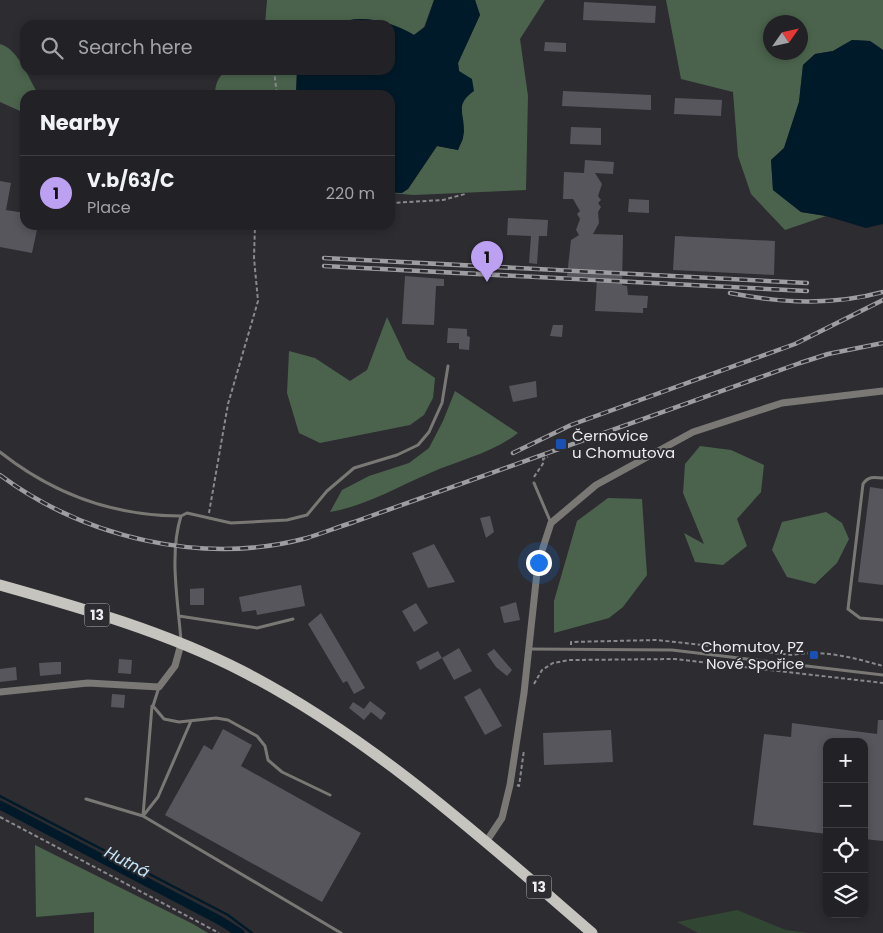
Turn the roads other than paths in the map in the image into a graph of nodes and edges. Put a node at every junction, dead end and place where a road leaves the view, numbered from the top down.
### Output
1 (448, 366) dead end
2 (883, 391) edge
3 (0, 452) edge
4 (883, 478) edge
5 (534, 483) road end
6 (181, 516) junction
7 (551, 523) junction
8 (0, 585) edge
9 (180, 616) junction
10 (293, 619) dead end
11 (883, 620) edge
12 (181, 644) junction
13 (529, 649) junction
14 (883, 675) edge
15 (159, 687) junction
16 (0, 692) edge
17 (152, 706) junction
18 (191, 721) junction
19 (330, 795) dead end
20 (86, 799) dead end
21 (143, 816) junction
22 (486, 842) junction
23 (341, 933) edge
24 (592, 933) edge

1 - 6 lane
2 - 7 street
3 - 6 lane
4 - 11 lane
5 - 7 lane
6 - 9 lane
7 - 13 street
8 - 12 main road, 13
9 - 10 lane
9 - 12 lane
12 - 15 street
12 - 22 main road, 13
13 - 14 lane
13 - 22 street
15 - 16 street
15 - 17 lane
17 - 18 lane
17 - 21 lane
18 - 19 lane
18 - 21 lane
20 - 21 lane
21 - 23 lane
22 - 24 main road, 13

